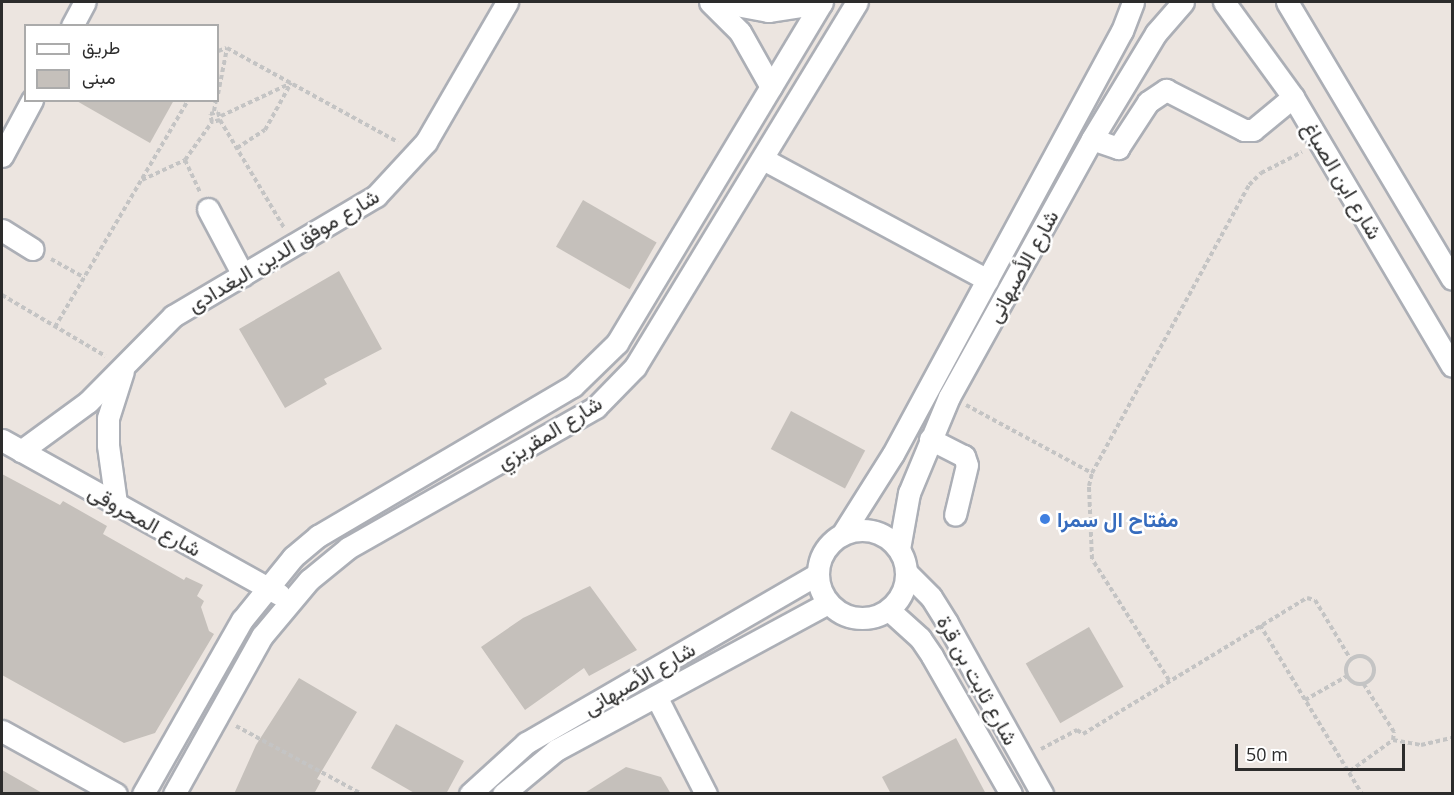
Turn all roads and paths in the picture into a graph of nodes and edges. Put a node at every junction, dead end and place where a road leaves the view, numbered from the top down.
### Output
1 (85, 2) edge
2 (507, 2) edge
3 (710, 2) edge
4 (720, 2) edge
5 (822, 2) edge
6 (858, 2) edge
7 (1133, 2) edge
8 (1183, 2) edge
9 (1224, 2) edge
10 (1287, 2) edge
11 (73, 24) edge
12 (227, 48) junction
13 (219, 51) edge
14 (291, 83) junction
15 (771, 87) junction
16 (219, 89) edge
17 (1293, 97) junction
18 (31, 102) edge
19 (187, 102) edge
20 (216, 102) edge
21 (214, 111) junction
22 (220, 118) junction
23 (212, 122) junction
24 (1092, 139) junction
25 (1322, 142) junction
26 (237, 148) junction
27 (417, 153) junction
28 (2, 156) edge
29 (763, 159) junction
30 (185, 160) junction
31 (142, 180) junction
32 (208, 209) joint
33 (2, 230) edge
34 (294, 245) junction
35 (33, 249) joint
36 (243, 275) junction
37 (84, 277) junction
38 (1452, 279) edge
39 (988, 280) junction
40 (2, 295) edge
41 (55, 327) junction
42 (1452, 366) edge
43 (124, 367) junction
44 (950, 396) junction
45 (930, 439) junction
46 (2, 440) edge
47 (21, 451) junction
48 (1092, 473) junction
49 (116, 503) junction
50 (955, 515) dead end
51 (843, 533) junction
52 (899, 549) junction
53 (906, 572) junction
54 (817, 574) junction
55 (267, 587) junction
56 (289, 600) junction
57 (828, 603) junction
58 (889, 610) junction
59 (1260, 625) junction
60 (1351, 660) junction
61 (1347, 676) junction
62 (1169, 680) junction
63 (1363, 683) junction
64 (657, 698) junction
65 (1305, 700) junction
66 (217, 715) junction
67 (2, 731) edge
68 (1452, 738) edge
69 (1393, 740) junction
70 (1022, 759) junction
71 (1349, 772) junction
72 (116, 794) edge
73 (143, 794) edge
74 (174, 794) edge
75 (362, 794) edge
76 (470, 794) edge
77 (503, 794) edge
78 (706, 794) edge
79 (1011, 794) edge
80 (1042, 794) edge
81 (1362, 794) edge

1 - 11 street
2 - 27 street, شارع موفق الدين البغدادى
3 - 15 street
4 - 5 street
5 - 15 street, شارع المقريزي
6 - 29 street, شارع المقريزي
7 - 39 street, شارع الأصبهانى
8 - 24 street, شارع الأصبهانى
9 - 17 street, شارع ابن الصباغ
10 - 38 street, شارع ابن الصباغ
12 - 13 path
12 - 14 path
12 - 16 path
14 - 22 path
14 - 26 path
14 - 27 path
15 - 55 street, شارع المقريزي
17 - 24 street
17 - 25 street, شارع ابن الصباغ
18 - 28 street
19 - 31 path
20 - 21 path
21 - 22 path
21 - 23 path
22 - 23 path
22 - 26 path
23 - 30 path
24 - 44 street, شارع الأصبهانى
25 - 42 street, شارع ابن الصباغ
25 - 48 path
26 - 34 path
27 - 34 street, شارع موفق الدين البغدادى
29 - 39 street
29 - 56 street, شارع المقريزي
30 - 31 path
30 - 32 path
31 - 37 path
32 - 36 street
33 - 35 street
34 - 36 street, شارع موفق الدين البغدادى
35 - 37 path
36 - 43 street, شارع موفق الدين البغدادى
37 - 41 path
39 - 51 street, شارع الأصبهانى
40 - 41 path
41 - 43 path
43 - 47 street, شارع موفق الدين البغدادى
43 - 49 street, شارع موفق الدين البغدادى
44 - 45 street, شارع الأصبهانى
44 - 48 path
45 - 50 street
45 - 52 street, شارع الأصبهانى
46 - 47 street, شارع المحروقى
47 - 49 street, شارع المحروقى
48 - 62 path
49 - 55 street, شارع المحروقى
51 - 52 street
51 - 54 street
52 - 53 street
53 - 58 street
53 - 70 street, شارع ثابت بن قرة
54 - 57 street
54 - 76 street, شارع الأصبهانى
55 - 56 street, شارع المحروقى
55 - 73 street, شارع المقريزي
56 - 66 street, شارع المقريزي
57 - 58 street
57 - 64 street, شارع الأصبهانى
58 - 79 street, شارع ثابت بن قرة
59 - 60 path
59 - 62 path
59 - 65 path
60 - 61 path
60 - 63 path
61 - 63 path
61 - 65 path
62 - 70 path
63 - 69 path
64 - 77 street, شارع الأصبهانى
64 - 78 street
65 - 71 path
66 - 74 street, شارع المقريزي
66 - 75 path
67 - 72 street
68 - 69 path
69 - 71 path
70 - 80 street, شارع ثابت بن قرة
71 - 81 path

